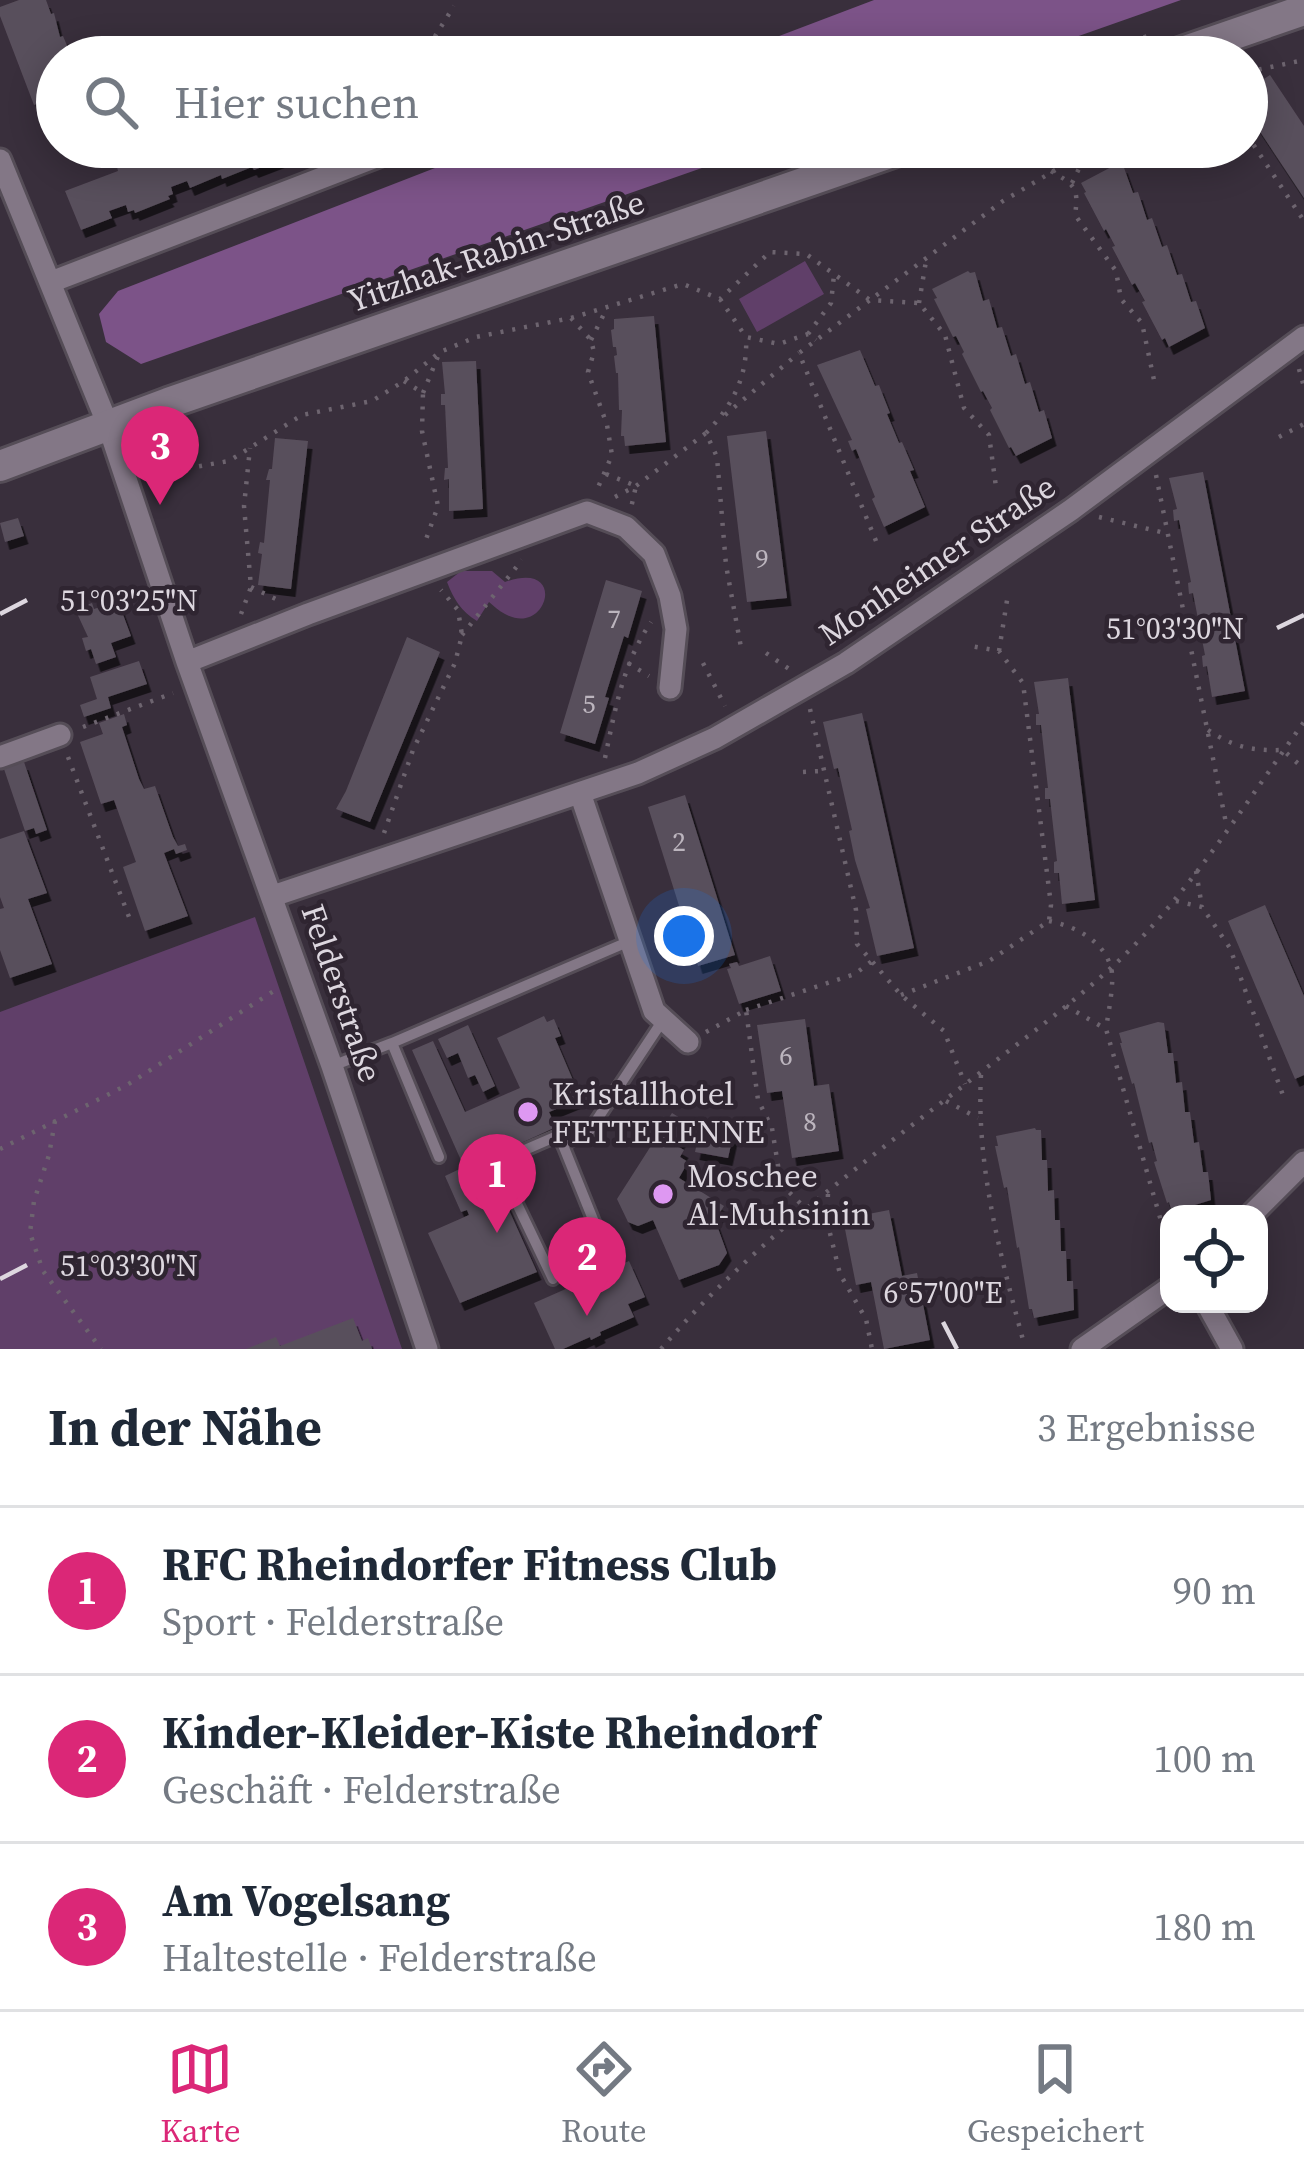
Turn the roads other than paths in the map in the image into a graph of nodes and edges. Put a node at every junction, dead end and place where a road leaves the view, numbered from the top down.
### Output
1 (1304, 10) edge
2 (1229, 36) edge
3 (0, 160) edge
4 (347, 168) edge
5 (847, 168) edge
6 (51, 281) junction
7 (1304, 337) edge
8 (108, 425) junction
9 (0, 466) edge
10 (187, 662) junction
11 (670, 688) dead end
12 (60, 735) road end
13 (0, 757) edge
14 (589, 790) junction
15 (273, 896) junction
16 (630, 940) junction
17 (663, 1020) junction
18 (688, 1042) road end
19 (392, 1043) junction
20 (332, 1066) junction
21 (562, 1145) junction
22 (439, 1157) dead end
23 (1304, 1162) edge
24 (1261, 1205) edge
25 (607, 1254) dead end
26 (553, 1279) dead end
27 (1160, 1294) edge
28 (1212, 1313) edge
29 (427, 1349) edge
30 (1082, 1349) edge
31 (1232, 1349) edge

1 - 2 main road
3 - 6 street, Felderstraße
4 - 6 street
5 - 8 main road, Yitzhak-Rabin-Straße
6 - 8 street, Felderstraße
7 - 14 street, Monheimer Straße
8 - 9 main road, Yitzhak-Rabin-Straße
8 - 10 street, Felderstraße
10 - 11 street
10 - 15 street, Felderstraße
12 - 13 street
14 - 15 street, Monheimer Straße
14 - 16 street
15 - 20 street, Felderstraße
16 - 17 street
16 - 19 lane
17 - 18 street
17 - 21 lane
19 - 20 lane
19 - 22 lane
20 - 29 street, Felderstraße
21 - 25 lane
21 - 26 lane
23 - 24 street
27 - 30 street
28 - 31 street

